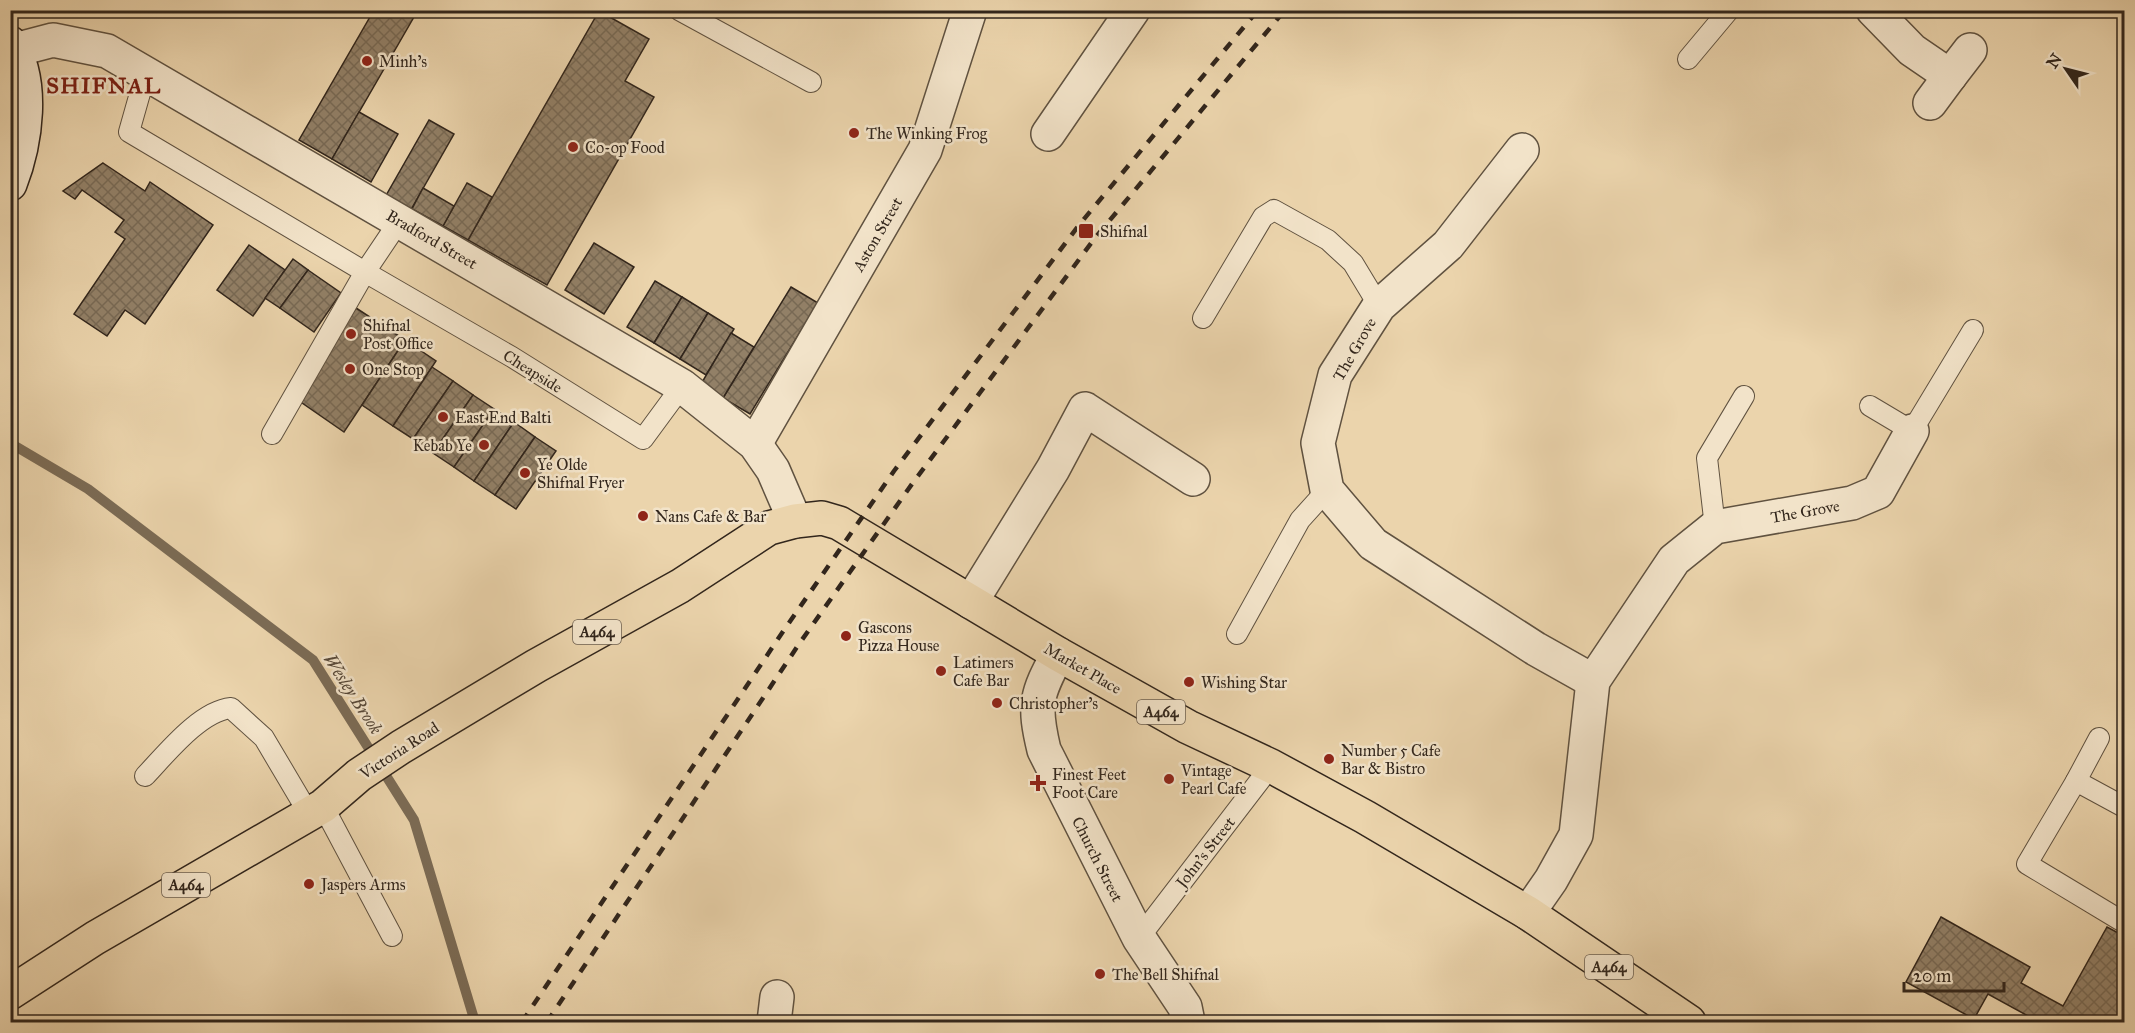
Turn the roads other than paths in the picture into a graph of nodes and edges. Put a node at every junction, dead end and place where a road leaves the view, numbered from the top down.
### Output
1 (679, 10) edge
2 (970, 10) edge
3 (1133, 10) edge
4 (1729, 10) edge
5 (1873, 10) edge
6 (13, 46) edge
7 (1970, 50) dead end
8 (1688, 59) dead end
9 (146, 72) junction
10 (1950, 76) junction
11 (811, 82) dead end
12 (1930, 103) dead end
13 (1048, 134) dead end
14 (1522, 150) dead end
15 (10, 184) edge
16 (400, 220) junction
17 (365, 272) junction
18 (1379, 306) junction
19 (1203, 318) dead end
20 (1973, 330) dead end
21 (682, 386) junction
22 (1744, 396) dead end
23 (1870, 406) dead end
24 (1912, 431) junction
25 (272, 434) dead end
26 (755, 444) junction
27 (1192, 479) dead end
28 (1327, 490) junction
29 (795, 521) junction
30 (1715, 527) junction
31 (971, 602) junction
32 (1237, 634) dead end
33 (1058, 654) junction
34 (1593, 681) junction
35 (2099, 738) dead end
36 (1271, 766) junction
37 (145, 776) dead end
38 (2076, 781) junction
39 (2124, 807) edge
40 (316, 810) junction
41 (1528, 913) junction
42 (2120, 920) dead end
43 (392, 936) dead end
44 (1139, 938) junction
45 (10, 993) edge
46 (1188, 1023) edge
47 (1689, 1023) edge

1 - 11 lane
2 - 26 street, Aston Street
3 - 13 street
4 - 8 lane
5 - 10 street
6 - 9 street, Bradford Street
6 - 15 street
7 - 10 street
9 - 16 street, Bradford Street
9 - 17 lane, Cheapside
10 - 12 street
14 - 18 street, The Grove
16 - 17 lane
16 - 21 street, Bradford Street
17 - 21 lane, Cheapside
17 - 25 lane
18 - 19 lane
18 - 28 street, The Grove
20 - 24 lane
21 - 26 street, Bradford Street
22 - 30 lane
23 - 24 lane
24 - 30 street, The Grove
26 - 29 street, Bradford Street
27 - 31 street
28 - 32 lane
28 - 34 street, The Grove
29 - 31 main road, Market Place / A464
29 - 40 main road, Victoria Road / A464
30 - 34 street, The Grove
31 - 33 main road, Market Place / A464
33 - 36 main road, Market Place / A464
33 - 44 street, Church Street
34 - 41 street, The Grove
35 - 38 lane
36 - 41 main road, Market Place / A464
36 - 44 lane, John's Street
37 - 40 lane
38 - 39 lane
38 - 42 lane
40 - 43 lane
40 - 45 main road, Victoria Road / A464
41 - 47 main road, A464
44 - 46 street, Church Street

